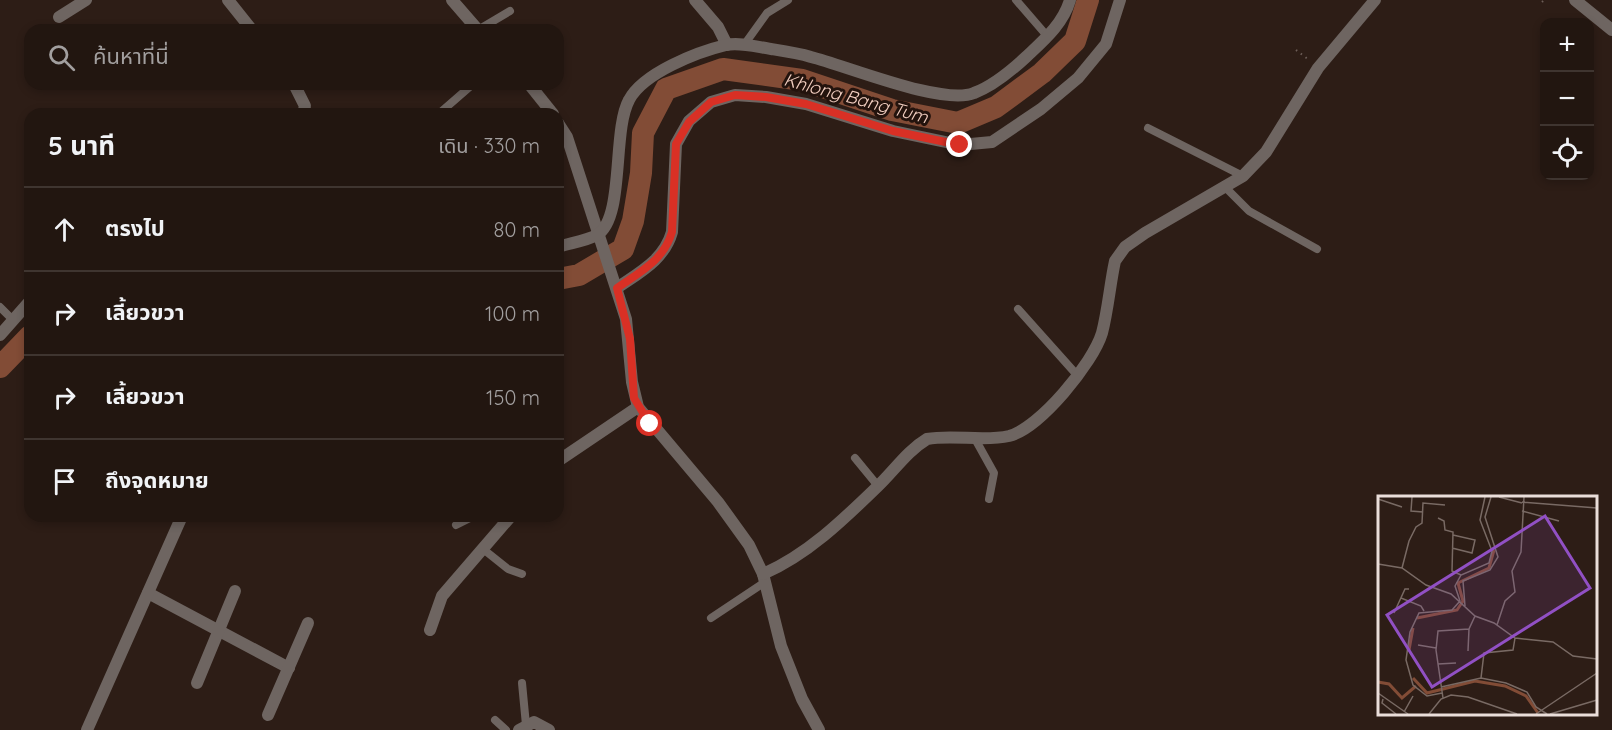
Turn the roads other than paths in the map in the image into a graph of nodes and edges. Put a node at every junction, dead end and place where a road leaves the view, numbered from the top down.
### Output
1 (86, 0) edge
2 (452, 0) edge
3 (695, 0) edge
4 (788, 0) edge
5 (1016, 0) edge
6 (1070, 0) edge
7 (1120, 0) edge
8 (1375, 0) edge
9 (1575, 0) edge
10 (233, 1) edge
11 (65, 9) edge
12 (510, 11) dead end
13 (248, 24) edge
14 (473, 24) edge
15 (488, 24) edge
16 (1612, 30) edge
17 (1048, 37) junction
18 (727, 45) junction
19 (744, 45) junction
20 (297, 90) edge
21 (465, 90) edge
22 (534, 90) edge
23 (304, 108) edge
24 (445, 108) edge
25 (548, 108) edge
26 (1148, 128) dead end
27 (564, 132) edge
28 (1243, 176) junction
29 (1225, 187) junction
30 (600, 237) junction
31 (564, 246) edge
32 (1317, 249) dead end
33 (616, 284) junction
34 (0, 307) edge
35 (24, 307) edge
36 (1018, 309) dead end
37 (12, 320) junction
38 (0, 335) edge
39 (1077, 375) junction
40 (638, 407) junction
41 (974, 437) junction
42 (564, 458) edge
43 (855, 458) dead end
44 (878, 486) junction
45 (988, 499) dead end
46 (179, 522) edge
47 (462, 522) edge
48 (506, 522) edge
49 (456, 525) dead end
50 (483, 549) junction
51 (522, 574) dead end
52 (764, 578) junction
53 (235, 591) dead end
54 (148, 593) junction
55 (711, 618) dead end
56 (308, 623) dead end
57 (218, 630) junction
58 (430, 630) dead end
59 (289, 668) junction
60 (522, 683) dead end
61 (197, 684) dead end
62 (268, 716) dead end
63 (495, 720) dead end
64 (523, 727) edge
65 (87, 730) edge
66 (506, 730) edge
67 (549, 730) edge
68 (819, 730) edge

1 - 11 street
2 - 14 street
3 - 18 street
4 - 19 lane
5 - 17 lane
6 - 17 street
7 - 33 street
8 - 28 street
9 - 16 street
10 - 13 street
12 - 15 lane
17 - 19 street
18 - 19 street
18 - 30 street
20 - 23 street
21 - 24 lane
22 - 25 street
26 - 28 lane
27 - 30 street
28 - 29 street
29 - 32 lane
29 - 39 street
30 - 31 street
30 - 33 street
33 - 40 street
34 - 37 lane
35 - 37 street
36 - 39 lane
37 - 38 street
39 - 41 street
40 - 42 street
40 - 52 street
41 - 44 street
41 - 45 lane
43 - 44 lane
44 - 52 street
46 - 54 street
47 - 49 lane
48 - 50 street
50 - 51 lane
50 - 58 street
52 - 55 lane
52 - 68 street
53 - 57 street
54 - 57 street
54 - 65 street
56 - 59 street
57 - 59 street
57 - 61 street
59 - 62 street
60 - 64 lane
63 - 66 lane
64 - 67 street

